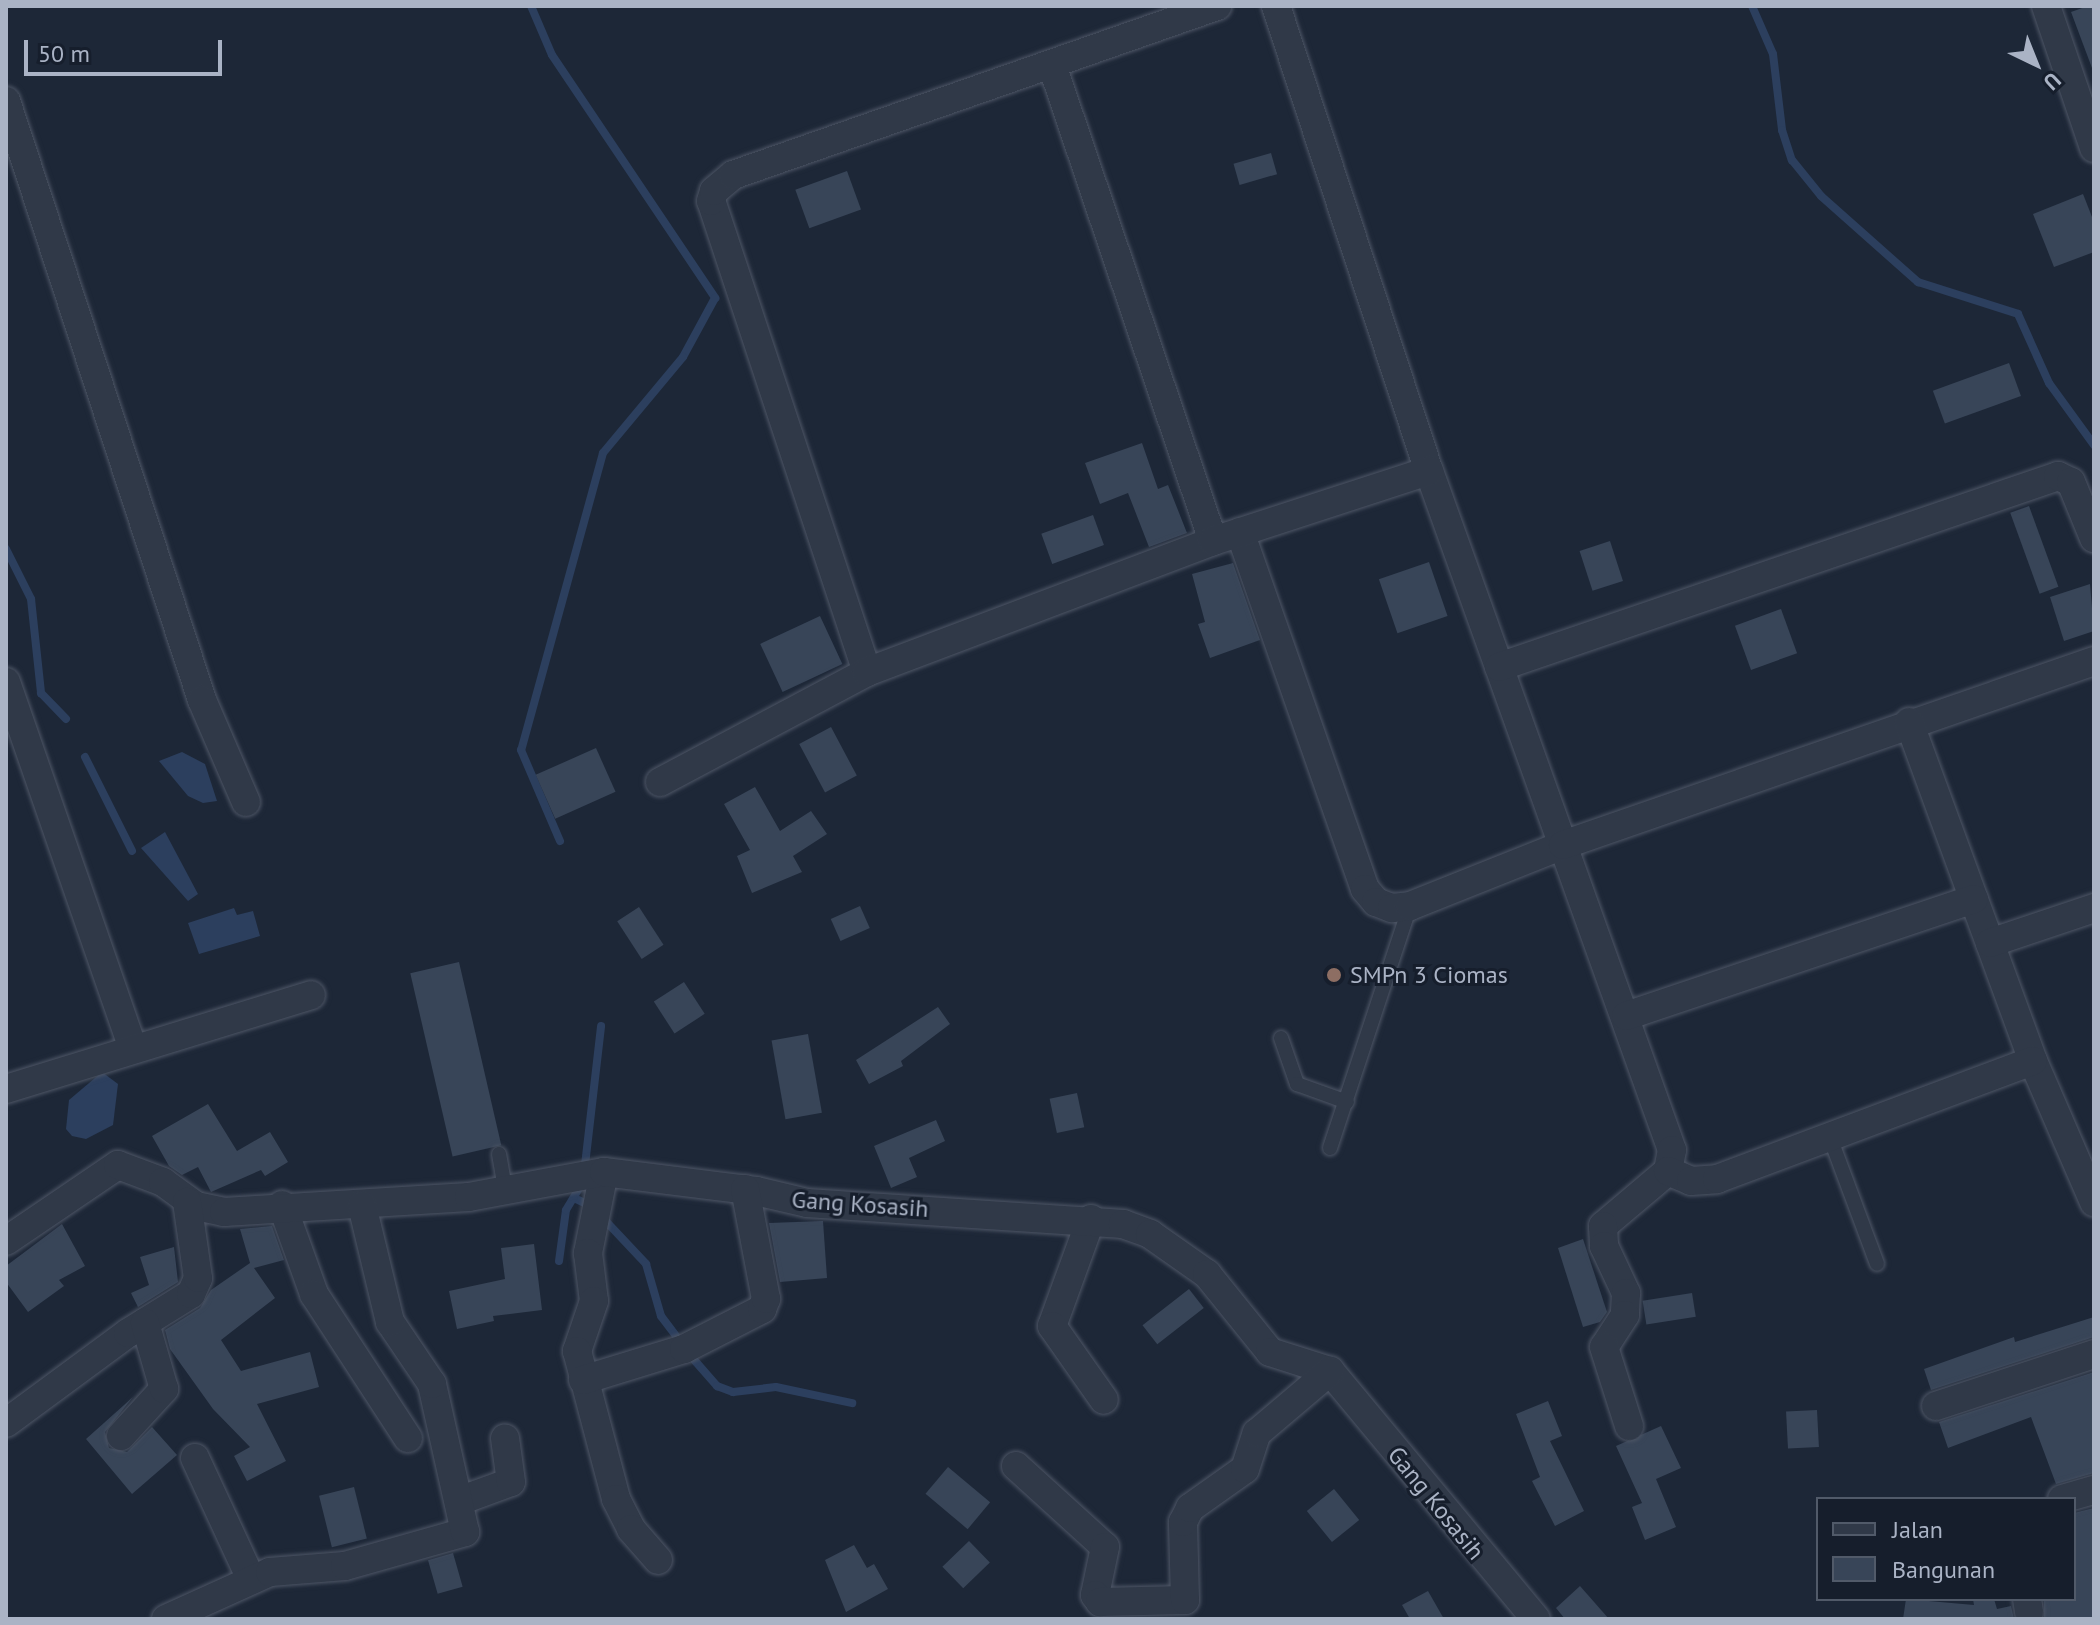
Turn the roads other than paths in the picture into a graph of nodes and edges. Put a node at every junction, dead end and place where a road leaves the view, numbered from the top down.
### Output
1 (1217, 6) edge
2 (1276, 6) edge
3 (2046, 6) edge
4 (1052, 65) junction
5 (6, 101) edge
6 (2094, 148) edge
7 (1429, 471) junction
8 (1240, 532) junction
9 (2094, 538) edge
10 (1213, 541) junction
11 (2094, 661) edge
12 (1499, 667) junction
13 (867, 672) junction
14 (6, 682) edge
15 (1909, 722) junction
16 (660, 782) dead end
17 (246, 802) dead end
18 (1563, 845) junction
19 (1974, 899) junction
20 (1410, 906) junction
21 (2094, 908) edge
22 (1990, 943) junction
23 (311, 995) dead end
24 (1626, 1016) junction
25 (1281, 1038) dead end
26 (132, 1046) junction
27 (2033, 1061) junction
28 (6, 1089) edge
29 (1347, 1102) junction
30 (1831, 1140) junction
31 (1330, 1148) dead end
32 (499, 1154) dead end
33 (1668, 1171) junction
34 (603, 1177) junction
35 (505, 1189) junction
36 (745, 1189) junction
37 (187, 1202) junction
38 (2094, 1202) edge
39 (282, 1205) junction
40 (362, 1205) junction
41 (1091, 1219) junction
42 (6, 1241) edge
43 (1877, 1264) dead end
44 (145, 1323) junction
45 (2094, 1354) edge
46 (1330, 1371) junction
47 (583, 1380) junction
48 (1104, 1400) dead end
49 (1936, 1406) dead end
50 (6, 1423) edge
51 (1629, 1426) dead end
52 (121, 1436) dead end
53 (408, 1438) dead end
54 (505, 1438) dead end
55 (195, 1458) dead end
56 (1016, 1466) dead end
57 (2094, 1490) edge
58 (2069, 1497) edge
59 (459, 1501) junction
60 (658, 1560) dead end
61 (251, 1579) junction
62 (1187, 1610) edge
63 (166, 1619) edge
64 (1536, 1619) edge

1 - 4 street
2 - 7 street
3 - 6 street
4 - 10 street
4 - 13 street
5 - 17 street
7 - 8 street
7 - 12 street
8 - 10 street
8 - 20 street
9 - 12 street
10 - 13 street
11 - 15 street
12 - 18 street
13 - 16 street
14 - 26 street
15 - 18 street
15 - 19 street
18 - 20 street
18 - 24 street
19 - 22 street
19 - 24 street
20 - 29 lane
21 - 22 street
22 - 27 street
23 - 26 street
24 - 33 street
25 - 29 lane
26 - 28 street
27 - 30 street
27 - 38 street
29 - 31 lane
30 - 33 street
30 - 43 lane
32 - 35 lane
33 - 51 street
34 - 35 street, Gang Kosasih
34 - 36 street, Gang Kosasih
34 - 47 street
35 - 40 street, Gang Kosasih
36 - 41 street, Gang Kosasih
36 - 47 street
37 - 39 street, Gang Kosasih
37 - 42 street, Gang Kosasih
37 - 44 street
39 - 40 street, Gang Kosasih
39 - 53 street
40 - 59 street
41 - 46 street, Gang Kosasih
41 - 48 street
44 - 50 street
44 - 52 street
45 - 49 street
46 - 62 street
46 - 64 street, Gang Kosasih
47 - 60 street
54 - 59 street
55 - 61 street
56 - 62 street
57 - 58 street
59 - 61 street
61 - 63 street

